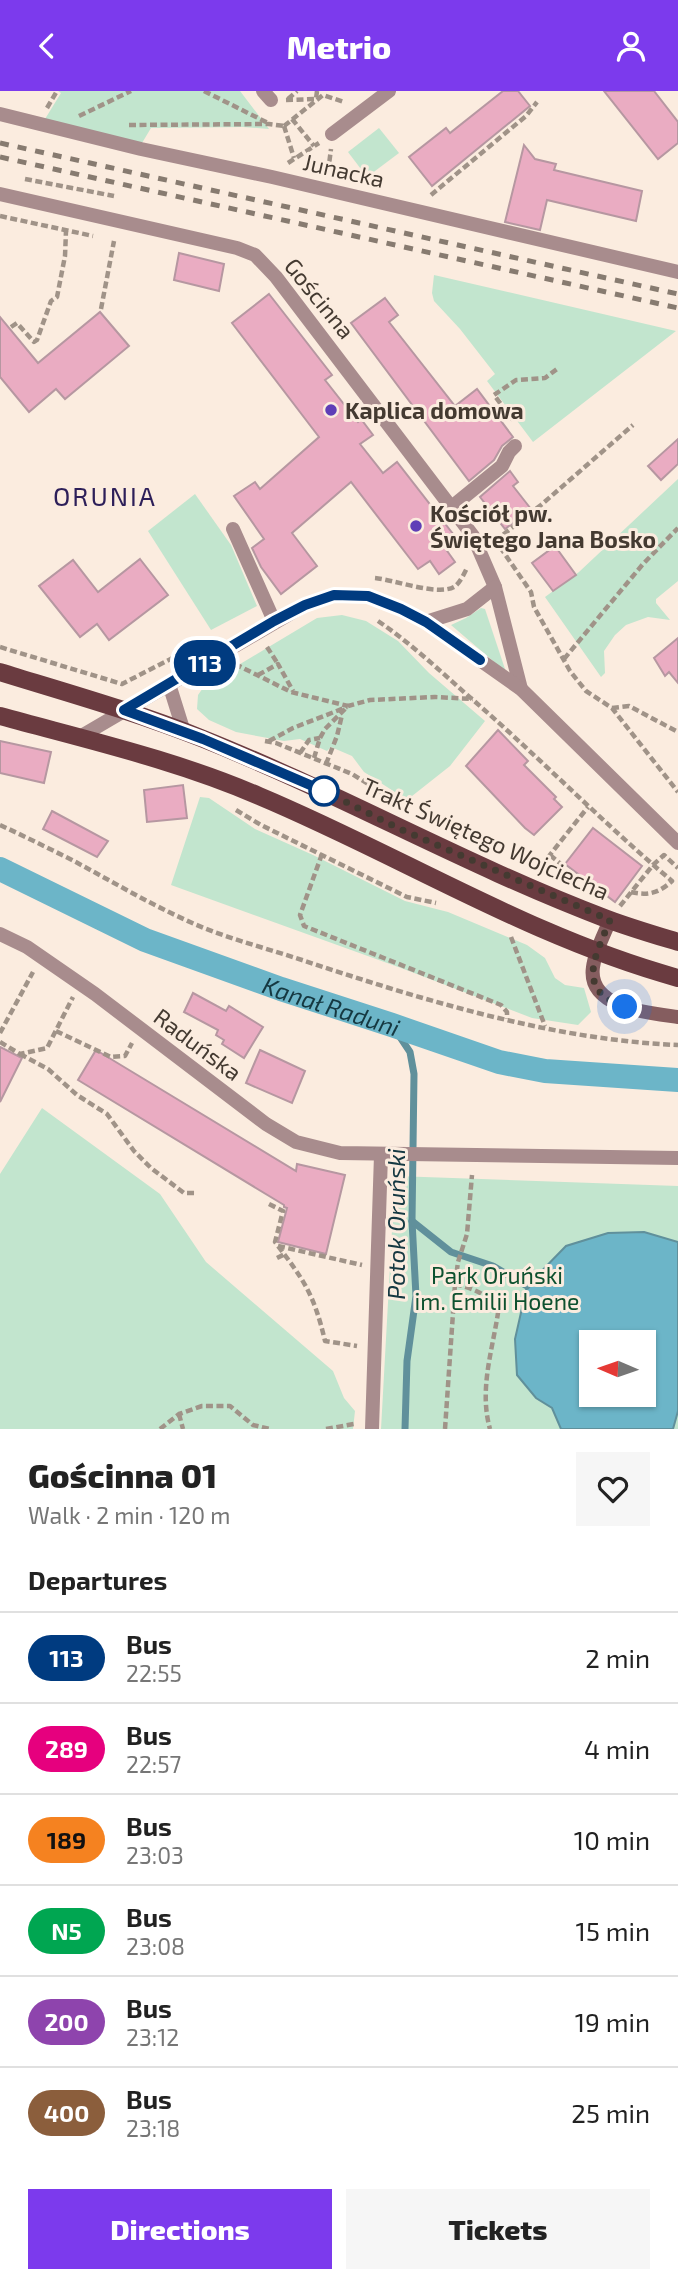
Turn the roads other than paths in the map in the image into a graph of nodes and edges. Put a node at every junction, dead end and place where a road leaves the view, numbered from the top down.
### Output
1 (389, 91) edge
2 (0, 114) edge
3 (332, 134) road end
4 (0, 194) edge
5 (678, 272) edge
6 (515, 446) dead end
7 (453, 506) junction
8 (233, 529) dead end
9 (495, 587) junction
10 (274, 621) junction
11 (426, 622) junction
12 (0, 672) edge
13 (169, 684) junction
14 (521, 689) junction
15 (124, 710) junction
16 (0, 716) edge
17 (184, 732) junction
18 (78, 738) junction
19 (678, 843) edge
20 (615, 913) junction
21 (0, 934) edge
22 (678, 942) edge
23 (597, 952) junction
24 (678, 978) edge
25 (678, 1017) edge
26 (381, 1154) junction
27 (678, 1159) edge
28 (372, 1425) edge

1 - 3 street
2 - 5 street, Junacka
4 - 7 street, Gościnna
6 - 7 street
7 - 9 street, Gościnna
8 - 10 street
9 - 11 street
9 - 14 street, Gościnna
10 - 11 street
10 - 13 street
11 - 14 street
12 - 15 main road, Trakt Świętego Wojciecha
13 - 15 street
13 - 17 street
14 - 19 street
15 - 17 main road, Trakt Świętego Wojciecha
15 - 18 street
16 - 18 main road
17 - 20 main road, Trakt Świętego Wojciecha
18 - 23 main road
20 - 22 main road, Trakt Świętego Wojciecha
20 - 23 street
21 - 26 street, Raduńska
23 - 24 main road
23 - 25 street
26 - 27 street, Raduńska
26 - 28 street

